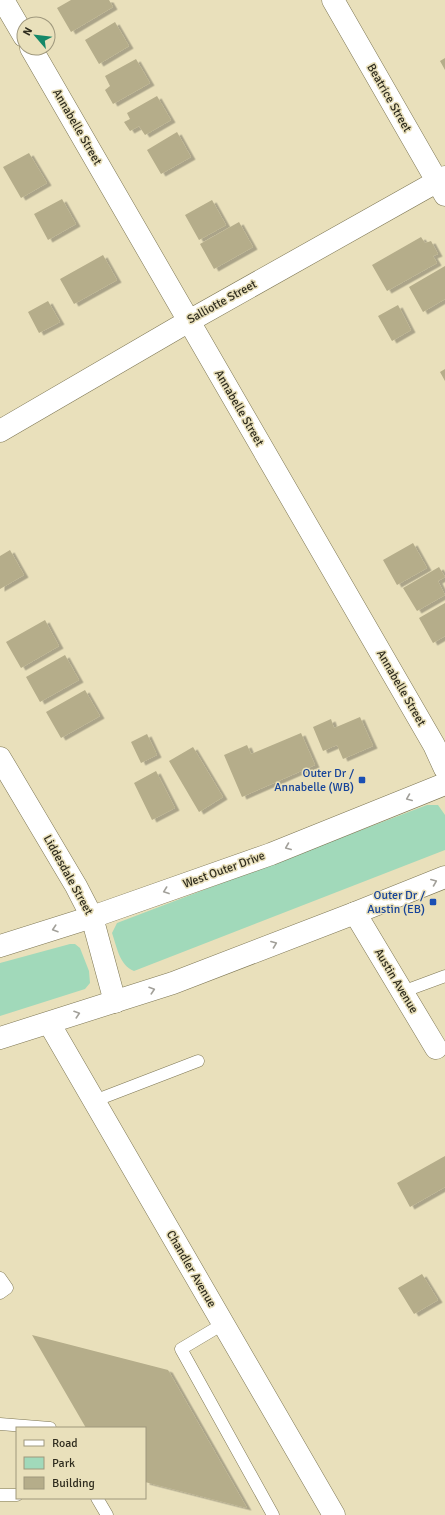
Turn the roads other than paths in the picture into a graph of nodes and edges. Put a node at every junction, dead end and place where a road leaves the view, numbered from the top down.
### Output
1 (3, 0) edge
2 (332, 0) edge
3 (16, 22) edge
4 (36, 56) edge
5 (442, 185) edge
6 (189, 321) junction
7 (0, 431) edge
8 (2, 764) edge
9 (445, 768) edge
10 (445, 784) edge
11 (445, 877) edge
12 (355, 913) junction
13 (92, 917) junction
14 (0, 946) edge
15 (445, 976) edge
16 (402, 992) junction
17 (114, 1002) junction
18 (49, 1023) junction
19 (0, 1038) edge
20 (436, 1048) dead end
21 (198, 1061) dead end
22 (94, 1100) junction
23 (0, 1278) edge
24 (0, 1293) edge
25 (223, 1324) junction
26 (0, 1424) edge
27 (38, 1427) edge
28 (0, 1495) edge
29 (16, 1495) edge
30 (98, 1499) edge
31 (107, 1515) edge
32 (273, 1515) edge
33 (334, 1515) edge

1 - 3 street
2 - 5 street, Beatrice Street
4 - 6 street, Annabelle Street
5 - 6 street, Salliotte Street
6 - 7 street, Salliotte Street
6 - 9 street, Annabelle Street
8 - 13 street, Liddesdale Street
10 -> 13 street, West Outer Drive
12 -> 11 street
12 - 16 street, Austin Avenue
17 -> 12 street
13 -> 14 street, West Outer Drive
13 - 17 street, Liddesdale Street
15 - 16 lane
16 - 20 street, Austin Avenue
18 -> 17 street
18 - 19 street
18 - 22 street, Chandler Avenue
21 - 22 lane
22 - 25 street, Chandler Avenue
23 - 24 lane
25 - 32 lane
25 - 33 street, Chandler Avenue
26 - 27 lane
28 - 29 lane
30 - 31 lane

